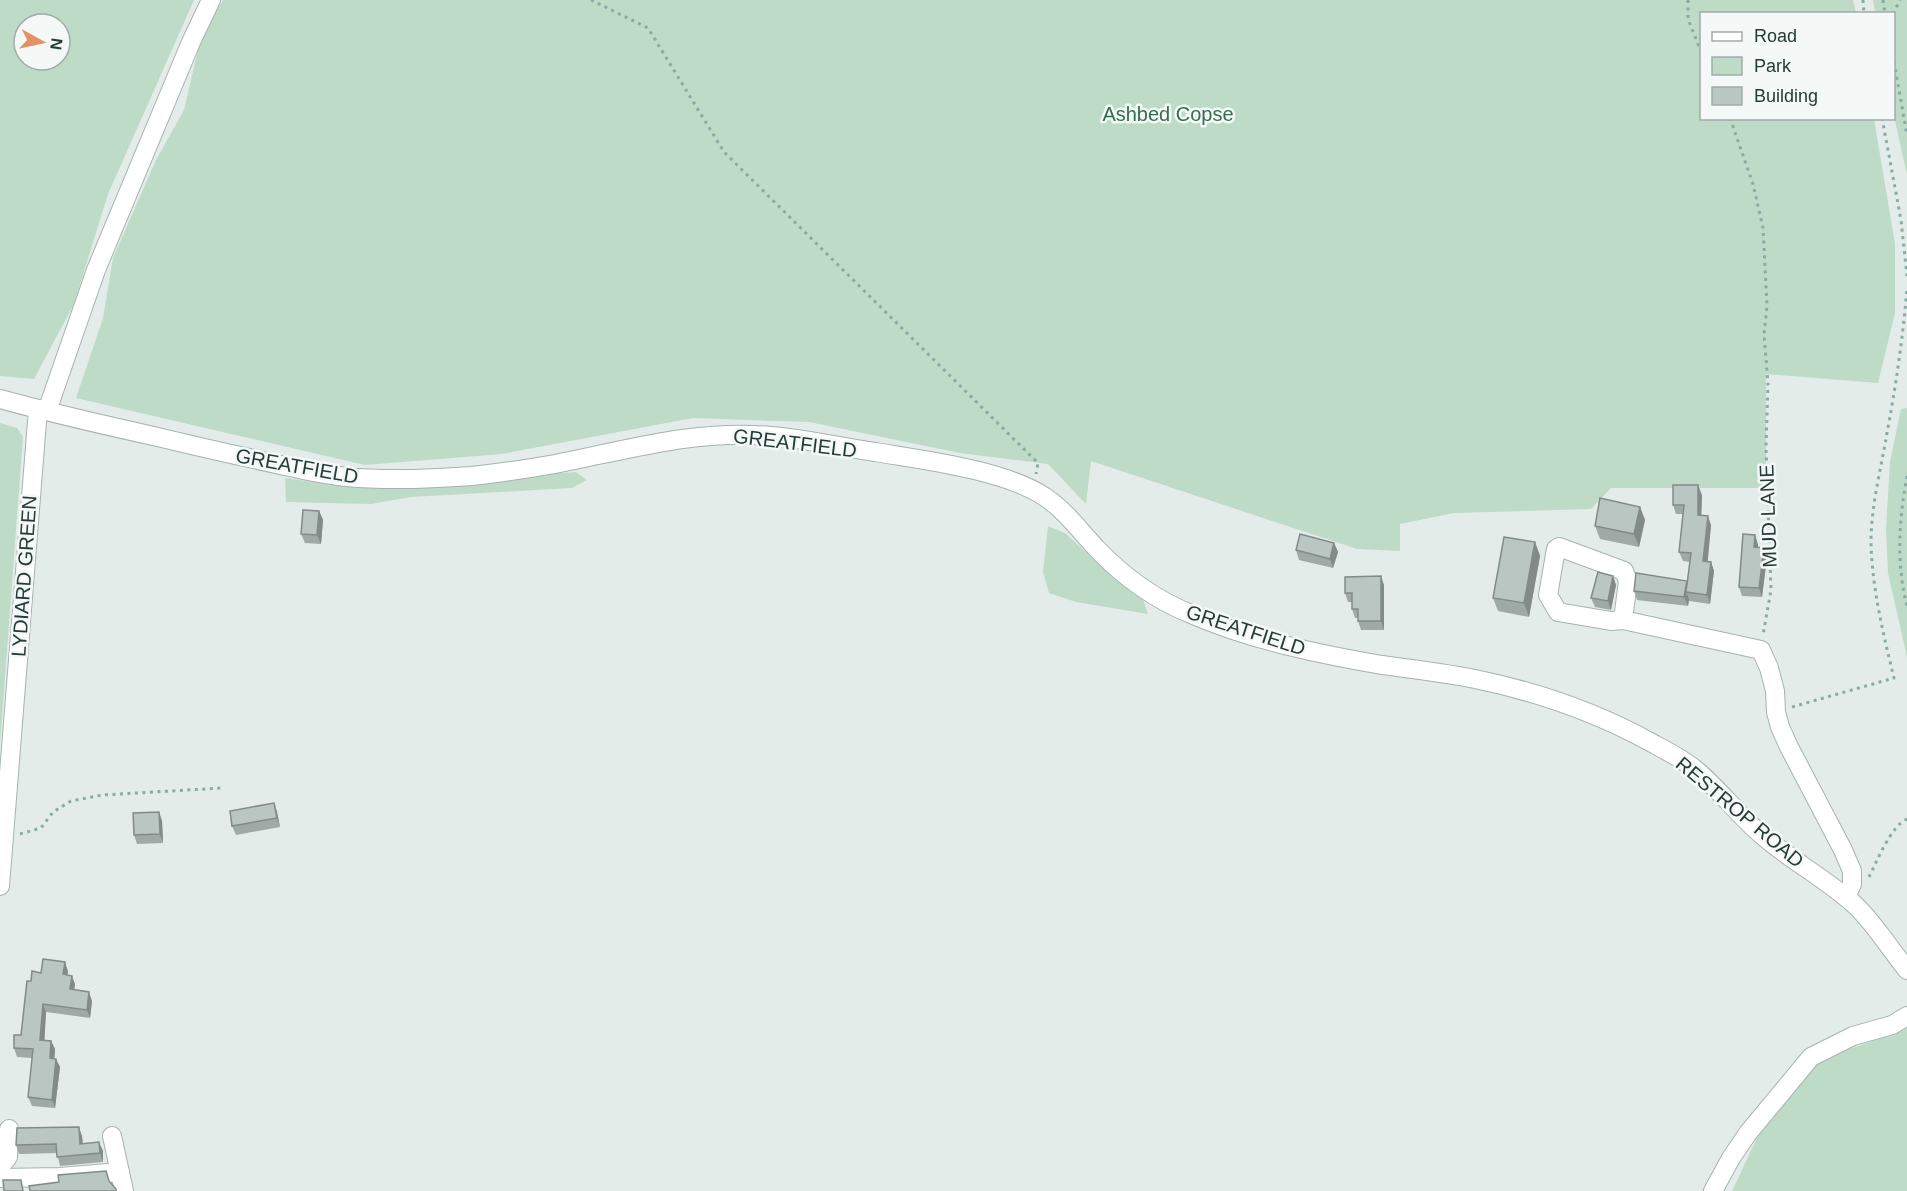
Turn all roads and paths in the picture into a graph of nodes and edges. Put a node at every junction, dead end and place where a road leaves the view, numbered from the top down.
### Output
1 (211, 0) edge
2 (591, 0) edge
3 (1688, 0) edge
4 (1700, 51) edge
5 (1895, 72) edge
6 (1731, 120) edge
7 (1882, 120) edge
8 (1907, 135) edge
9 (1907, 276) edge
10 (1907, 288) edge
11 (0, 399) edge
12 (42, 410) junction
13 (1907, 476) edge
14 (1034, 490) junction
15 (1907, 606) edge
16 (1623, 620) junction
17 (1761, 650) junction
18 (1473, 679) joint
19 (1776, 711) junction
20 (222, 788) dead end
21 (1907, 819) edge
22 (4, 835) junction
23 (0, 886) edge
24 (1849, 891) junction
25 (1907, 970) edge
26 (1907, 1016) edge
27 (9, 1129) dead end
28 (112, 1136) dead end
29 (0, 1167) edge
30 (120, 1172) junction
31 (0, 1178) edge
32 (124, 1191) edge
33 (1713, 1191) edge

1 - 12 street, LYDIARD GREEN
2 - 14 path
3 - 4 path
5 - 8 path
6 - 17 path, MUD LANE
7 - 9 path
10 - 19 path
11 - 12 street, GREATFIELD
12 - 14 street, GREATFIELD
12 - 22 street, LYDIARD GREEN
13 - 15 path
14 - 18 street, GREATFIELD
16 - 16 street
16 - 17 street
17 - 19 street
18 - 24 street, RESTROP ROAD
19 - 24 street
20 - 22 path
21 - 24 path
22 - 23 street, LYDIARD GREEN
24 - 25 street, RESTROP ROAD
26 - 33 street
27 - 29 street
28 - 30 street
30 - 31 street
30 - 32 street

